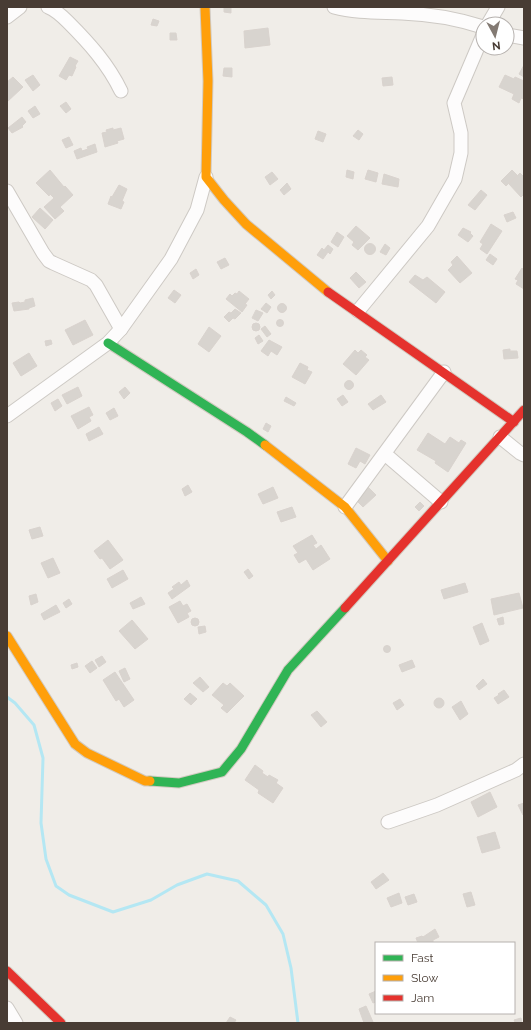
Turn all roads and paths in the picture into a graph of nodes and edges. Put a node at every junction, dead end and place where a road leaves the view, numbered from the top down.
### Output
1 (20, 7) edge
2 (48, 7) edge
3 (205, 7) edge
4 (334, 7) edge
5 (498, 7) edge
6 (493, 16) edge
7 (7, 17) edge
8 (475, 24) edge
9 (475, 53) edge
10 (120, 91) dead end
11 (206, 177) junction
12 (7, 191) edge
13 (358, 311) junction
14 (121, 329) junction
15 (108, 343) junction
16 (444, 372) junction
17 (524, 410) edge
18 (7, 416) edge
19 (514, 422) junction
20 (500, 437) junction
21 (385, 454) junction
22 (524, 455) edge
23 (441, 502) junction
24 (345, 507) junction
25 (388, 561) junction
26 (7, 636) edge
27 (524, 764) edge
28 (388, 822) dead end
29 (7, 971) edge
30 (7, 1008) edge
31 (16, 1023) edge
32 (61, 1023) edge

1 - 7 street
2 - 10 street
3 - 11 street
4 - 8 street
5 - 6 street
9 - 13 street
11 - 13 street
11 - 14 street
12 - 14 street
13 - 16 street
14 - 15 street
15 - 18 street
15 - 24 street
16 - 19 street
16 - 21 street
17 - 19 street
19 - 20 street
20 - 22 street
20 - 23 street
21 - 23 street
21 - 24 street
23 - 25 street
24 - 25 street
25 - 26 street
27 - 28 street
29 - 32 street
30 - 31 street

